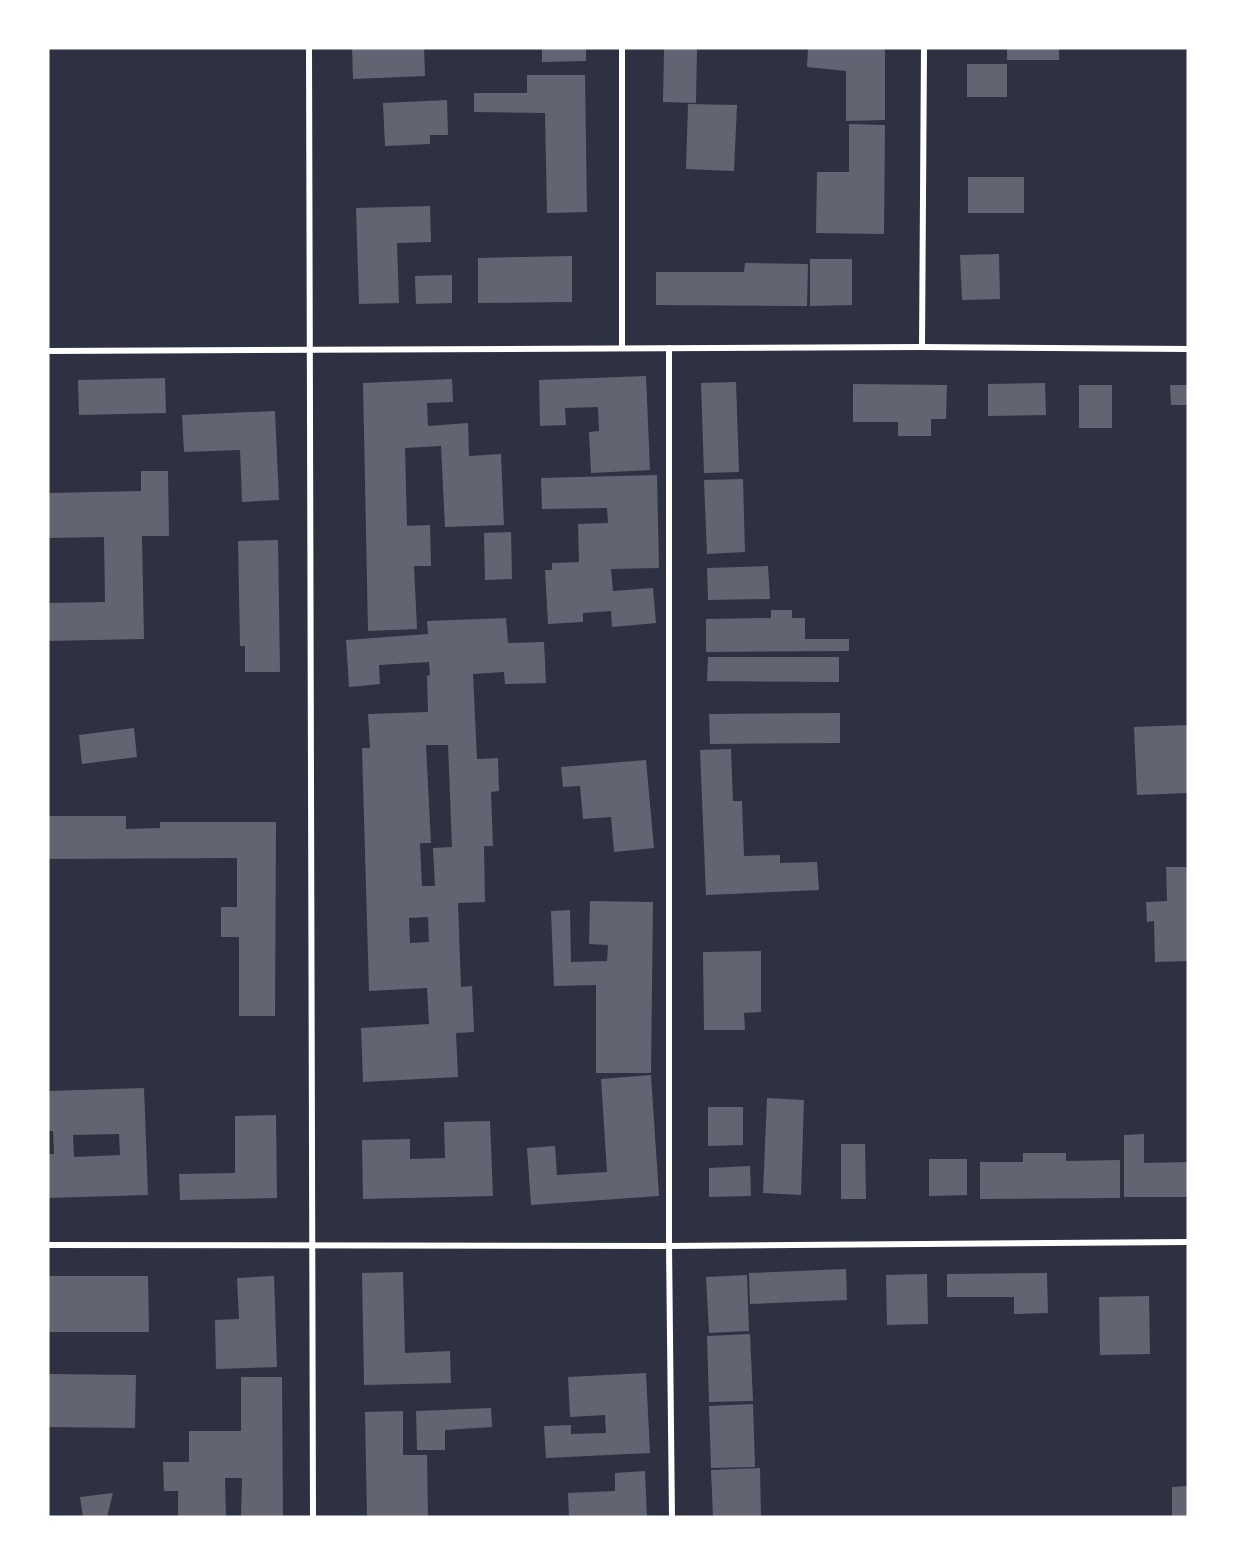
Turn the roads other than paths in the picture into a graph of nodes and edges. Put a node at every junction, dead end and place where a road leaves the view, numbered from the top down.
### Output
1 (309, 48) edge
2 (622, 48) edge
3 (924, 48) edge
4 (922, 347) junction
5 (622, 348) junction
6 (669, 348) junction
7 (1188, 349) edge
8 (309, 350) junction
9 (48, 351) edge
10 (1188, 1242) edge
11 (48, 1245) edge
12 (314, 1246) junction
13 (669, 1246) junction
14 (313, 1517) edge
15 (672, 1517) edge

1 - 8 street
2 - 5 street
3 - 4 street
4 - 6 street
4 - 7 street
5 - 6 street
5 - 8 street
6 - 13 street
8 - 9 street
8 - 12 street
10 - 13 street
11 - 12 street
12 - 13 street
12 - 14 street
13 - 15 street

